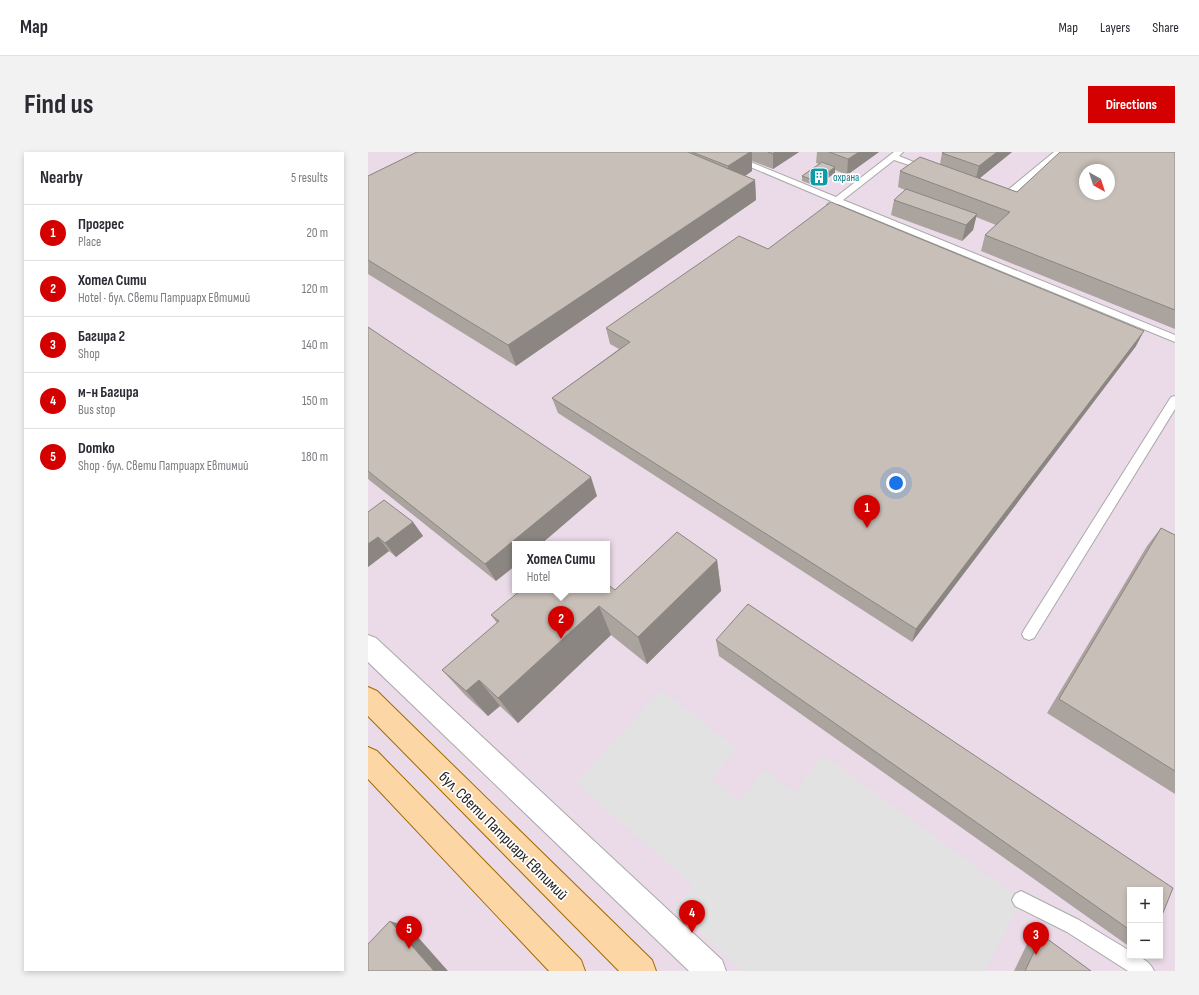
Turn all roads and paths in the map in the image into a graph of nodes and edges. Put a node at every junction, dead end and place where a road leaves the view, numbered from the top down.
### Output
1 (719, 152) edge
2 (1059, 152) edge
3 (896, 154) edge
4 (937, 173) edge
5 (989, 192) edge
6 (837, 200) junction
7 (825, 209) edge
8 (1175, 339) edge
9 (1175, 400) edge
10 (1029, 634) dead end
11 (368, 646) edge
12 (368, 699) edge
13 (368, 760) edge
14 (1021, 900) dead end
15 (570, 971) edge
16 (641, 971) edge
17 (711, 971) edge
18 (1145, 971) edge

1 - 6 lane
2 - 5 lane
3 - 4 lane
3 - 6 lane
6 - 7 lane
6 - 8 lane
9 - 10 lane
11 - 17 street
12 - 16 main road, бул. Свети Патриарх Евтимий
13 - 15 main road
14 - 18 lane

